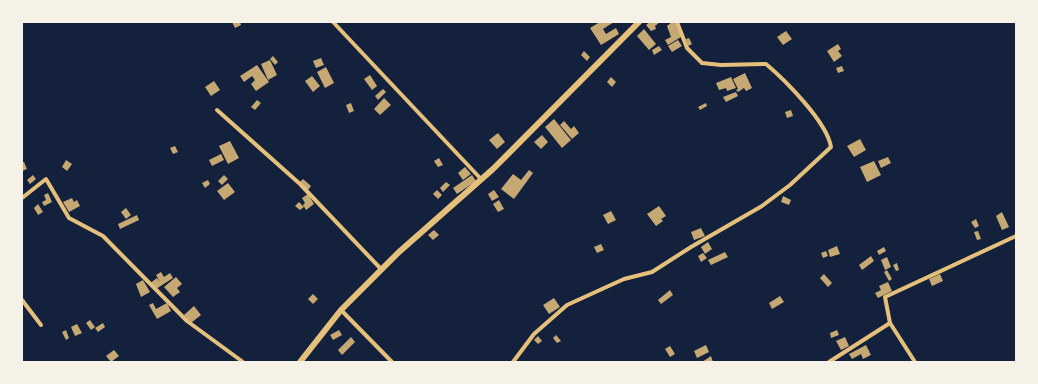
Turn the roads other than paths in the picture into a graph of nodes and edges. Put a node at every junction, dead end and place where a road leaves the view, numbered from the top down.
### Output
1 (333, 22) edge
2 (639, 22) edge
3 (677, 22) edge
4 (217, 110) dead end
5 (481, 179) junction
6 (22, 198) edge
7 (1016, 236) edge
8 (381, 269) junction
9 (22, 300) edge
10 (341, 310) junction
11 (890, 324) junction
12 (41, 325) dead end
13 (243, 362) edge
14 (300, 362) edge
15 (392, 362) edge
16 (513, 362) edge
17 (829, 362) edge
18 (915, 362) edge

1 - 5 street
2 - 5 street
3 - 16 street
4 - 8 street
5 - 8 street
6 - 13 street
7 - 11 street
8 - 10 street
9 - 12 street
10 - 14 street
10 - 15 street
11 - 17 street
11 - 18 street

